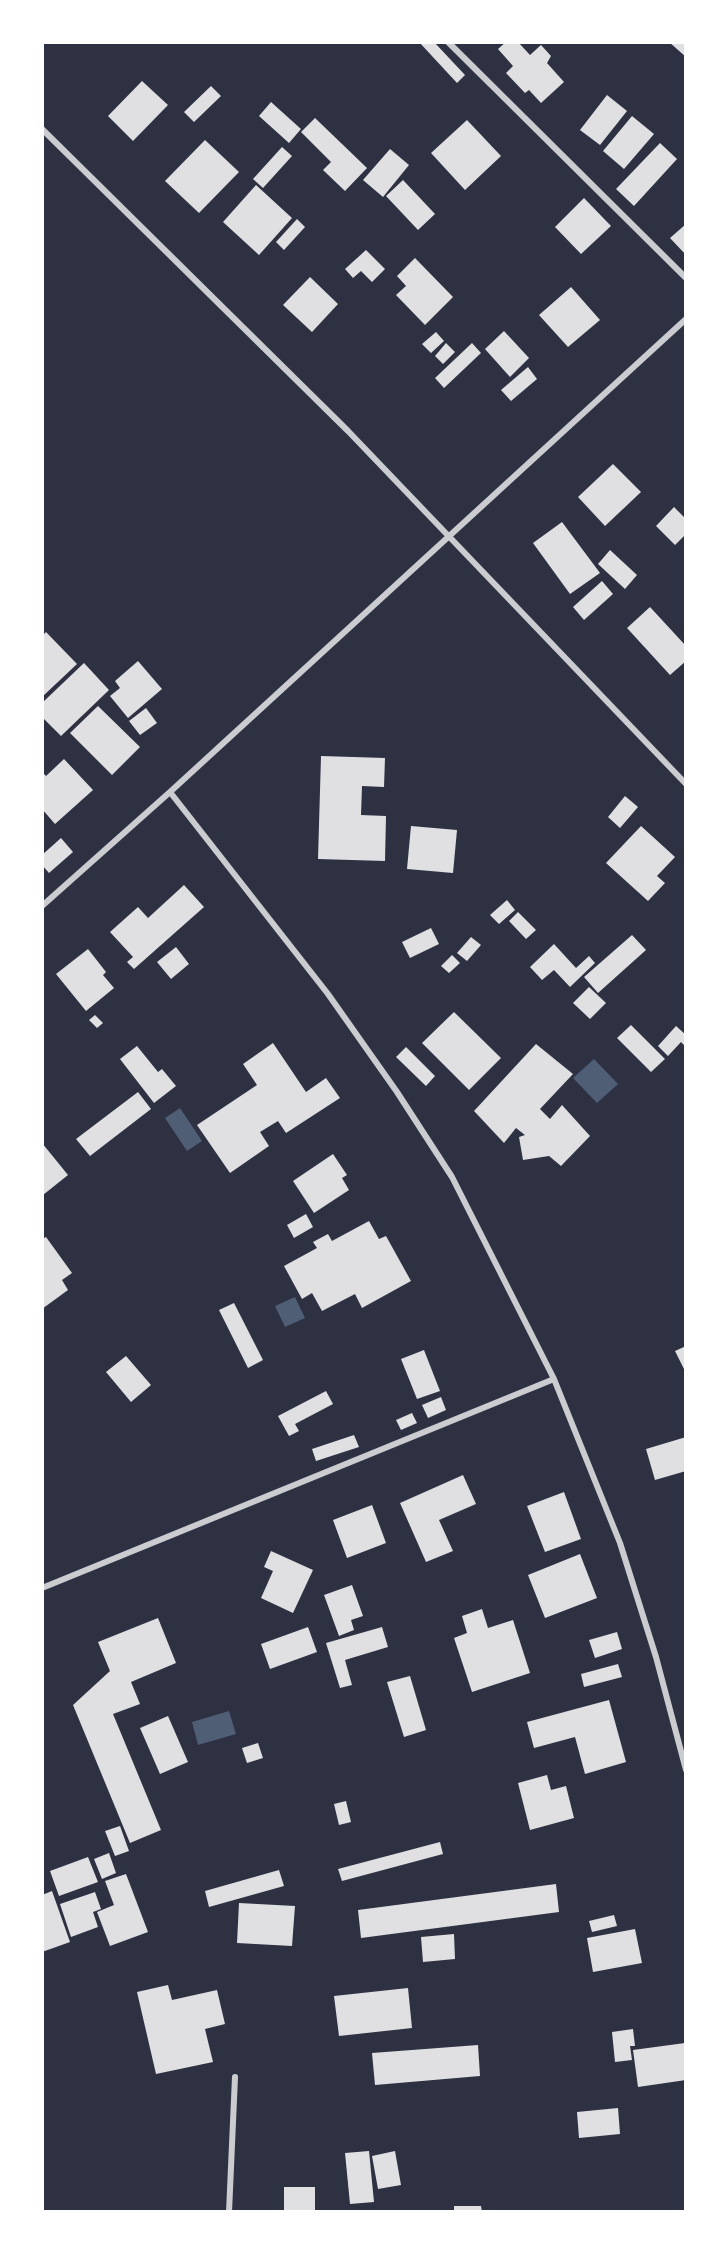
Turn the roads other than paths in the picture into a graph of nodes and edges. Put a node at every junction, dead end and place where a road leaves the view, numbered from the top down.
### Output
1 (448, 42) edge
2 (42, 129) edge
3 (686, 278) edge
4 (686, 319) edge
5 (448, 537) junction
6 (686, 784) edge
7 (170, 792) junction
8 (42, 906) edge
9 (554, 1379) junction
10 (42, 1587) edge
11 (686, 1770) edge
12 (235, 2077) dead end
13 (229, 2212) edge

1 - 3 street
2 - 5 street
4 - 5 street
5 - 6 street
5 - 7 street
7 - 8 street
7 - 9 street
9 - 10 street
9 - 11 street
12 - 13 street

